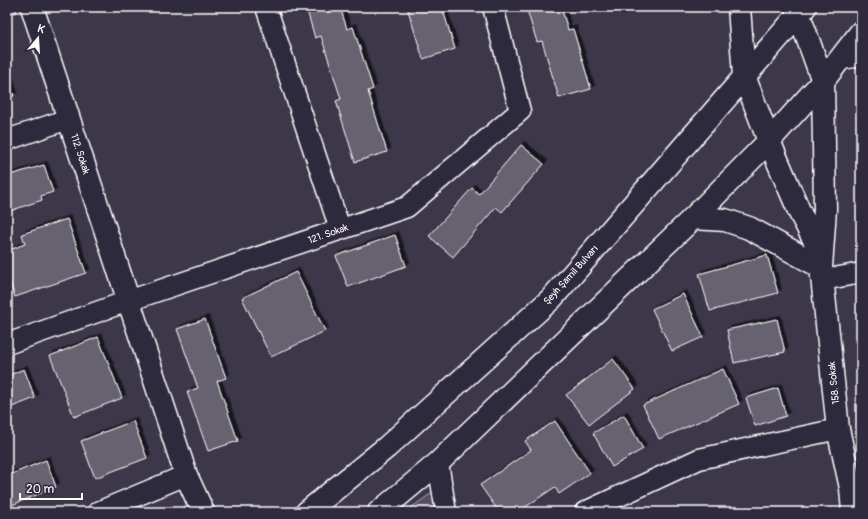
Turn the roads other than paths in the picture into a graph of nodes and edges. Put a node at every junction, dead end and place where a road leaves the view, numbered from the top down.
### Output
1 (32, 7) edge
2 (266, 7) edge
3 (493, 7) edge
4 (739, 7) edge
5 (800, 10) edge
6 (861, 32) edge
7 (851, 58) edge
8 (744, 76) junction
9 (823, 81) junction
10 (68, 118) junction
11 (7, 140) edge
12 (769, 141) junction
13 (693, 218) junction
14 (340, 229) junction
15 (822, 267) junction
16 (861, 273) edge
17 (128, 301) junction
18 (7, 344) edge
19 (838, 428) junction
20 (438, 463) junction
21 (186, 475) junction
22 (856, 488) edge
23 (615, 505) edge
24 (98, 512) edge
25 (203, 512) edge
26 (307, 512) edge
27 (379, 512) edge
28 (446, 512) edge
29 (585, 512) edge
30 (853, 512) edge

1 - 10 main road, 112. Sokak
2 - 14 street
3 - 14 street, 121. Sokak
4 - 8 main road, 158. Sokak
5 - 8 main road, Şeyh Şamil Bulvarı
5 - 9 main road, 158. Sokak
6 - 7 main road
7 - 9 main road
8 - 12 main road, 158. Sokak
8 - 26 main road, Şeyh Şamil Bulvarı
9 - 12 main road
9 - 15 main road, 158. Sokak
10 - 11 street
10 - 17 main road, 112. Sokak
12 - 13 main road
12 - 15 main road, 158. Sokak
13 - 15 main road
13 - 20 main road
14 - 17 street, 121. Sokak
15 - 16 street
15 - 19 main road, 158. Sokak
17 - 18 street, 121. Sokak
17 - 21 main road, 112. Sokak
19 - 22 main road, 158. Sokak
19 - 23 street
20 - 27 main road
20 - 28 street
21 - 24 street
21 - 25 main road, 112. Sokak
22 - 30 main road, 158. Sokak
23 - 29 street

